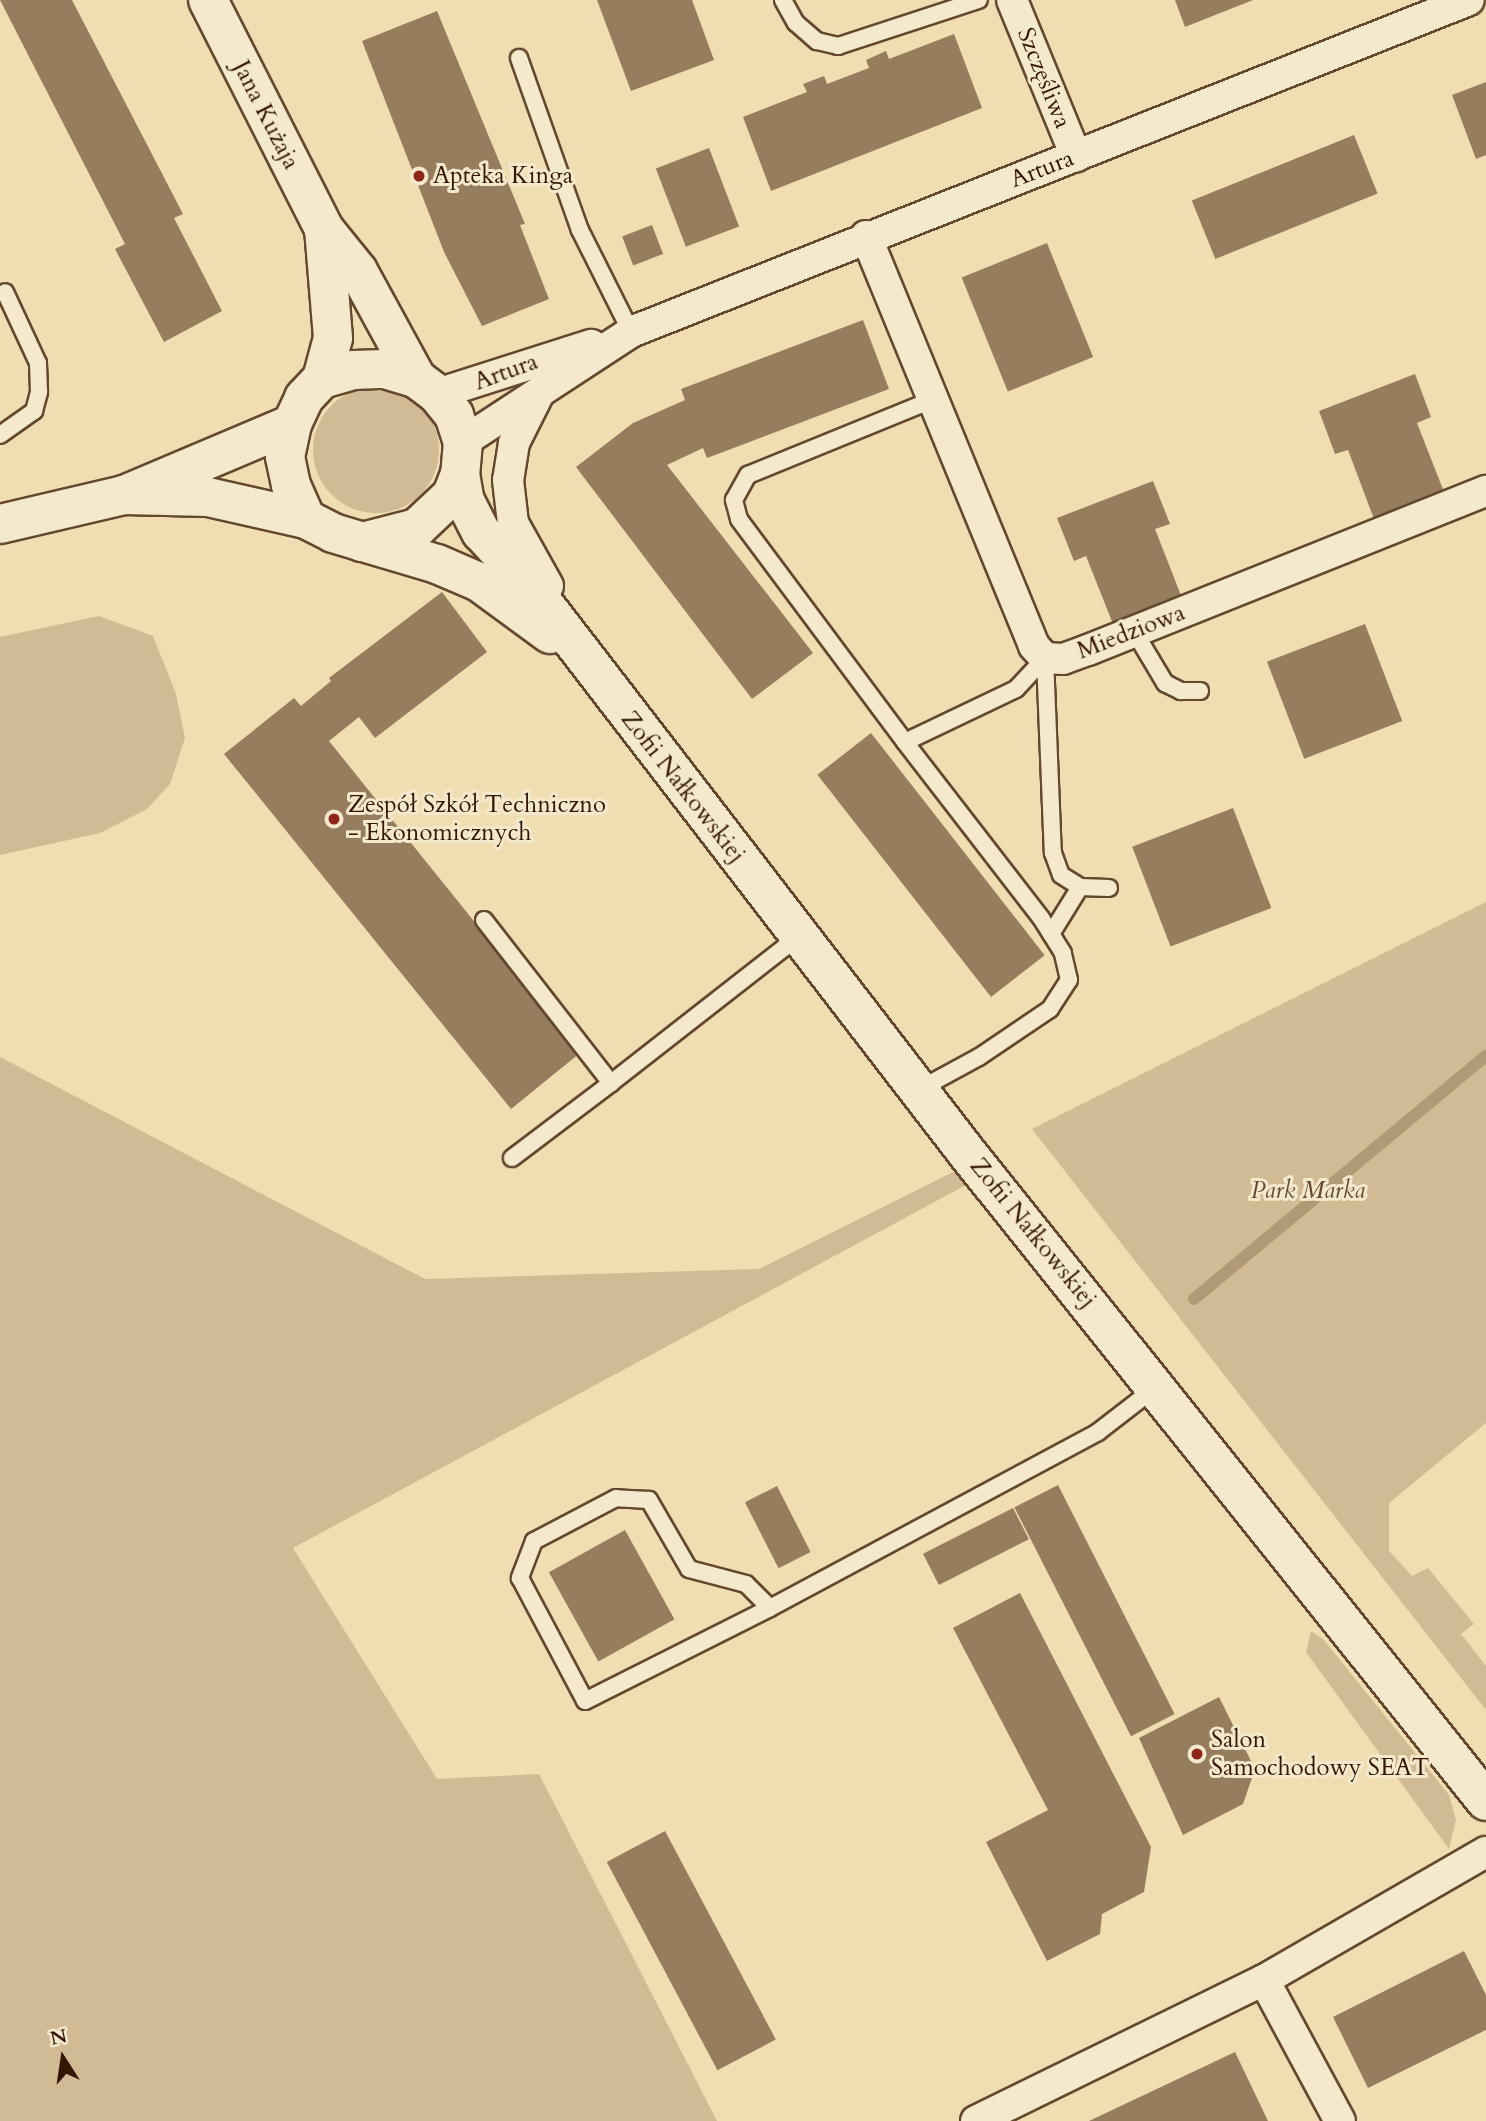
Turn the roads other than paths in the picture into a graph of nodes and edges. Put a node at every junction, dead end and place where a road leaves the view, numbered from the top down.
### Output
1 (208, 0) edge
2 (783, 0) edge
3 (979, 0) edge
4 (1012, 0) edge
5 (1469, 0) edge
6 (519, 58) dead end
7 (1076, 156) junction
8 (324, 229) junction
9 (866, 236) junction
10 (5, 292) dead end
11 (623, 336) junction
12 (322, 379) junction
13 (427, 386) junction
14 (543, 386) junction
15 (934, 398) junction
16 (292, 424) junction
17 (0, 435) edge
18 (461, 458) junction
19 (1486, 491) edge
20 (124, 495) junction
21 (306, 519) junction
22 (0, 524) edge
23 (360, 542) junction
24 (1134, 631) junction
25 (1045, 658) junction
26 (584, 662) junction
27 (1200, 691) dead end
28 (905, 742) junction
29 (1080, 887) junction
30 (1109, 888) dead end
31 (484, 920) dead end
32 (1051, 934) junction
33 (799, 936) junction
34 (611, 1083) junction
35 (920, 1089) junction
36 (512, 1158) dead end
37 (1157, 1387) junction
38 (770, 1608) junction
39 (1486, 1801) edge
40 (1486, 1852) edge
41 (1264, 1980) junction
42 (976, 2121) edge
43 (1340, 2121) edge

1 - 8 street, Jana Kużaja
2 - 3 lane
4 - 7 street, Szczęśliwa
5 - 7 street, Artura
6 - 11 lane
7 - 9 street, Artura
8 - 12 street, Jana Kużaja
8 - 13 street, Jana Kużaja
9 - 11 street, Artura
9 - 15 street, Miedziowa
10 - 17 lane
11 - 13 street, Artura
11 - 14 street, Artura
12 - 13 street
12 - 16 street
13 - 18 street
14 - 18 street, Artura
14 - 26 street
15 - 25 street, Miedziowa
15 - 28 lane
16 - 20 street
16 - 21 street
18 - 23 street
18 - 26 street
19 - 24 street, Miedziowa
20 - 21 street
20 - 22 street
21 - 23 street
23 - 26 street
24 - 25 street, Miedziowa
24 - 27 lane
25 - 28 lane
25 - 29 lane
26 - 33 street, Zofii Nałkowskiej
28 - 32 lane
29 - 30 lane
29 - 32 lane
31 - 34 lane
32 - 35 lane
33 - 34 lane
33 - 35 street, Zofii Nałkowskiej
34 - 36 lane
35 - 37 street, Zofii Nałkowskiej
37 - 38 lane
37 - 39 street, Zofii Nałkowskiej
38 - 38 lane
40 - 41 street
41 - 42 street
41 - 43 street

